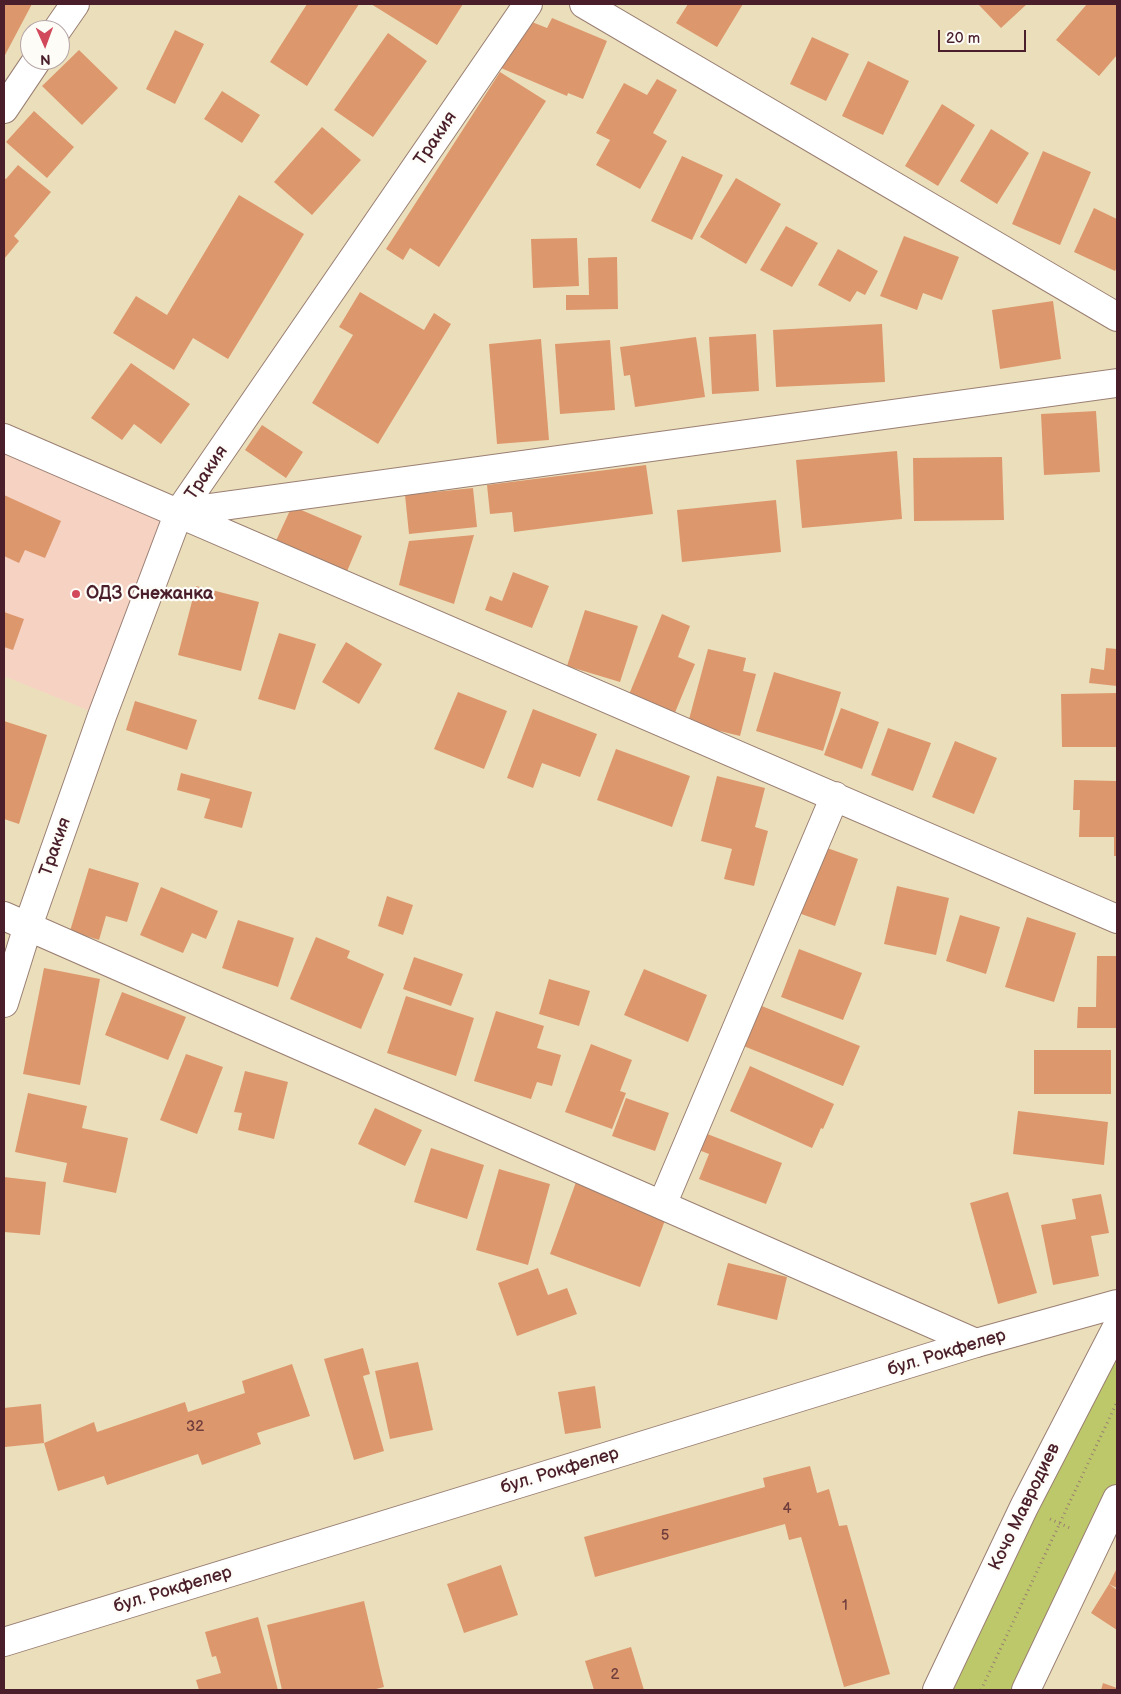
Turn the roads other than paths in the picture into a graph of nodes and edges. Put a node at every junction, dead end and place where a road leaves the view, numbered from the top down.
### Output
1 (75, 4) edge
2 (528, 4) edge
3 (584, 4) edge
4 (64, 20) edge
5 (30, 70) edge
6 (4, 109) edge
7 (1117, 317) edge
8 (1117, 383) edge
9 (4, 438) edge
10 (179, 512) junction
11 (835, 796) junction
12 (1117, 920) edge
13 (16, 921) edge
14 (4, 938) edge
15 (4, 1003) edge
16 (662, 1206) junction
17 (1117, 1304) edge
18 (1117, 1326) edge
19 (976, 1343) junction
20 (1117, 1499) edge
21 (4, 1642) edge
22 (937, 1690) edge
23 (1026, 1690) edge

1 - 4 street
2 - 10 street, Тракия
3 - 7 street
5 - 6 street
8 - 10 street
9 - 10 street
10 - 11 street
10 - 13 street, Тракия
11 - 12 street
11 - 16 street
13 - 14 street
13 - 15 street, Тракия
13 - 16 street
16 - 19 street
17 - 19 street, бул. Рокфелер
18 - 22 street, Кочо Мавродиев
19 - 21 street, бул. Рокфелер
20 - 23 street

